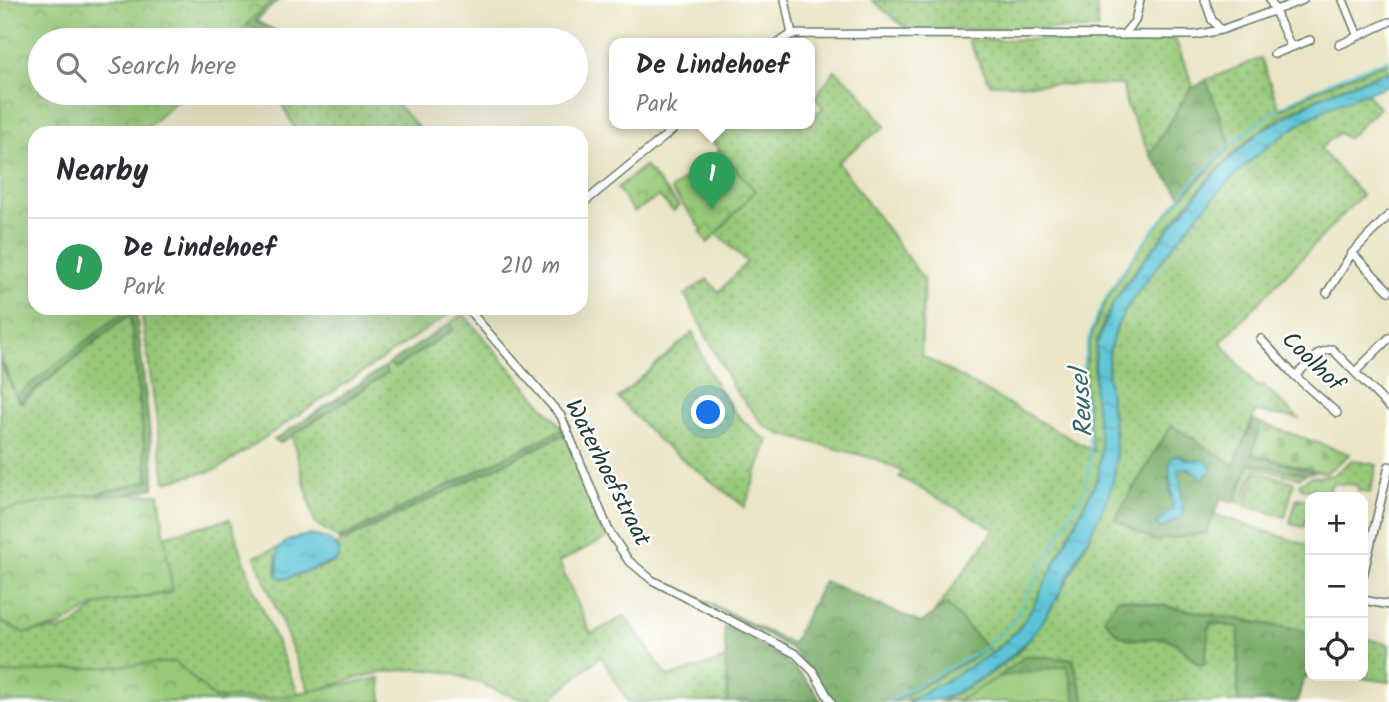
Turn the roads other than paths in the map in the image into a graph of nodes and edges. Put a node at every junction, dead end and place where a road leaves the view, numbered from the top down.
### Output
1 (785, 0) edge
2 (1140, 0) edge
3 (1205, 0) edge
4 (1270, 0) edge
5 (1303, 0) edge
6 (1343, 0) edge
7 (1276, 10) junction
8 (1389, 22) edge
9 (1221, 30) junction
10 (792, 34) junction
11 (1357, 34) junction
12 (1123, 35) junction
13 (786, 38) edge
14 (1310, 40) dead end
15 (1339, 45) dead end
16 (1291, 47) junction
17 (1274, 54) dead end
18 (674, 129) edge
19 (588, 199) edge
20 (1389, 215) edge
21 (1352, 253) junction
22 (1389, 291) edge
23 (1327, 293) dead end
24 (473, 315) edge
25 (1389, 338) edge
26 (1261, 339) dead end
27 (1356, 371) junction
28 (1296, 376) junction
29 (1389, 407) edge
30 (1337, 413) dead end
31 (1389, 466) edge
32 (1368, 555) edge
33 (1368, 601) edge
34 (1389, 605) edge
35 (831, 702) edge

1 - 10 street
2 - 12 street
3 - 9 street
4 - 7 street
5 - 7 street
6 - 11 street
7 - 9 street
7 - 16 street
8 - 11 street
9 - 12 street
10 - 12 street
10 - 13 street
11 - 15 street
14 - 16 street
16 - 17 street
18 - 19 street
20 - 21 street
21 - 22 street
21 - 23 street
24 - 35 street, Waterhoefstraat
25 - 27 street
26 - 28 street, Coolhof
27 - 28 street
27 - 29 street
28 - 30 street, Coolhof
31 - 32 street
33 - 34 street

